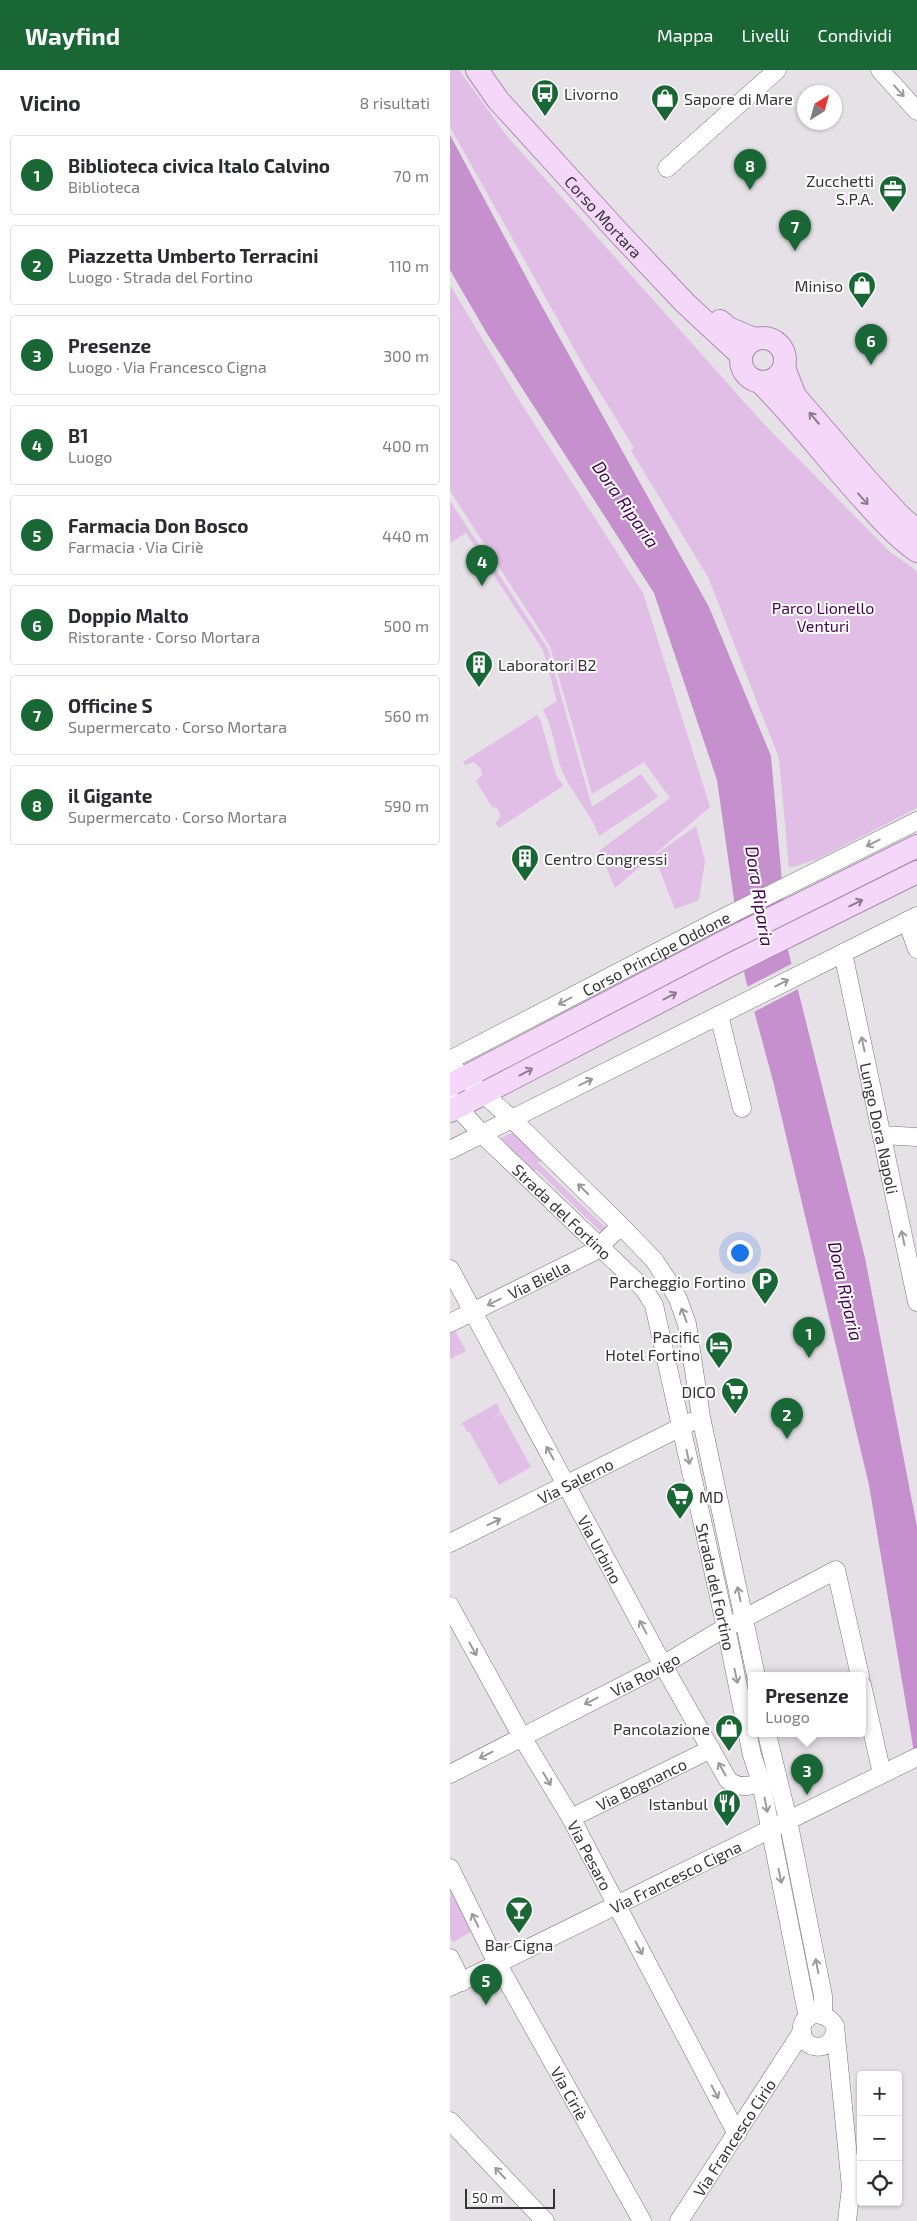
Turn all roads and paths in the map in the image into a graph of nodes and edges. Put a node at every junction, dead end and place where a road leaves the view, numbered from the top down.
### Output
1 (477, 70) edge
2 (494, 70) edge
3 (777, 70) edge
4 (880, 70) edge
5 (917, 111) edge
6 (667, 168) dead end
7 (747, 347) junction
8 (784, 368) junction
9 (761, 383) junction
10 (917, 531) edge
11 (917, 551) edge
12 (917, 822) edge
13 (917, 846) edge
14 (917, 872) edge
15 (803, 890) junction
16 (912, 919) edge
17 (917, 949) edge
18 (843, 952) junction
19 (719, 1015) junction
20 (454, 1072) edge
21 (483, 1094) junction
22 (452, 1106) edge
23 (742, 1108) dead end
24 (512, 1119) junction
25 (482, 1134) junction
26 (882, 1135) junction
27 (917, 1137) edge
28 (450, 1150) edge
29 (621, 1226) junction
30 (599, 1247) junction
31 (450, 1269) edge
32 (917, 1302) edge
33 (474, 1312) junction
34 (450, 1323) edge
35 (701, 1418) junction
36 (681, 1426) junction
37 (568, 1485) junction
38 (450, 1543) edge
39 (450, 1606) edge
40 (744, 1618) junction
41 (726, 1628) junction
42 (663, 1665) junction
43 (755, 1672) edge
44 (859, 1672) edge
45 (866, 1703) edge
46 (748, 1735) edge
47 (522, 1737) junction
48 (748, 1737) edge
49 (767, 1737) edge
50 (711, 1749) junction
51 (917, 1757) edge
52 (450, 1774) edge
53 (882, 1774) junction
54 (769, 1779) junction
55 (571, 1818) junction
56 (788, 1820) junction
57 (770, 1828) junction
58 (450, 1868) edge
59 (616, 1905) junction
60 (450, 1958) edge
61 (498, 1964) junction
62 (456, 1984) edge
63 (812, 2031) junction
64 (835, 2032) junction
65 (839, 2067) junction
66 (450, 2121) edge
67 (737, 2134) junction
68 (545, 2221) edge
69 (642, 2221) edge
70 (679, 2221) edge
71 (847, 2221) edge

1 - 7 main road, Corso Mortara
2 - 7 main road, Corso Mortara
3 - 6 street
4 -> 5 street
7 - 8 main road
7 - 9 main road
8 - 9 main road
10 -> 8 main road
9 -> 11 main road
12 -> 15 street, Corso Principe Oddone
13 - 15 main road, Corso Principe Oddone
21 -> 14 main road
15 -> 20 main road, Corso Principe Oddone
16 - 17 street
16 - 18 street
19 -> 18 street
26 -> 18 street, Lungo Dora Napoli
19 - 23 street
24 -> 19 street
20 - 21 street, Strada del Fortino
21 - 22 main road
21 - 24 street, Strada del Fortino
22 - 25 street, Strada del Fortino
24 - 25 street
29 -> 24 street, Strada del Fortino
25 - 28 street
25 - 30 street, Strada del Fortino
26 - 27 street
32 -> 26 street, Lungo Dora Napoli
29 - 30 street, Via Biella
35 -> 29 street, Strada del Fortino
30 -> 33 street, Via Biella
30 - 36 street, Strada del Fortino
31 - 33 street, Via Urbino
33 - 34 street, Via Biella
37 -> 33 street, Via Urbino
35 - 36 street, Via Salerno
40 -> 35 street, Strada del Fortino
36 - 37 street, Via Salerno
36 -> 41 street, Strada del Fortino
38 -> 37 street, Via Salerno
42 -> 37 street, Via Urbino
39 -> 47 street, Via Pesaro
40 - 41 street, Via Rovigo
40 - 43 street, Strada del Fortino
40 - 44 street, Via Rovigo
41 - 42 street, Via Rovigo
41 -> 46 street, Strada del Fortino
42 -> 47 street, Via Rovigo
42 - 50 street, Via Urbino
45 - 53 street
47 -> 52 street, Via Rovigo
47 -> 55 street, Via Pesaro
48 -> 54 street, Strada del Fortino
49 - 54 street, Strada del Fortino
54 -> 50 street, Via Urbino
50 - 55 street, Via Bognanco
51 - 53 street, Via Francesco Cigna
53 - 56 street, Via Francesco Cigna
54 - 56 street, Strada del Fortino
54 -> 57 street, Strada del Fortino
55 - 59 street, Via Pesaro
56 - 57 street, Via Francesco Cigna
63 -> 56 street, Strada del Fortino
57 - 59 street, Via Francesco Cigna
57 -> 63 street, Strada del Fortino
61 -> 58 street, Via Ciriè
59 - 61 street, Via Francesco Cigna
59 -> 67 street, Via Pesaro
60 - 62 street
61 - 62 street, Via Francesco Cigna
61 - 69 street, Via Ciriè
63 - 64 street
63 - 64 street, Via Francesco Cirio
63 - 65 street
63 - 67 street, Via Francesco Cirio
64 - 65 street
65 - 71 street
68 -> 66 street
67 - 70 street, Via Francesco Cirio

